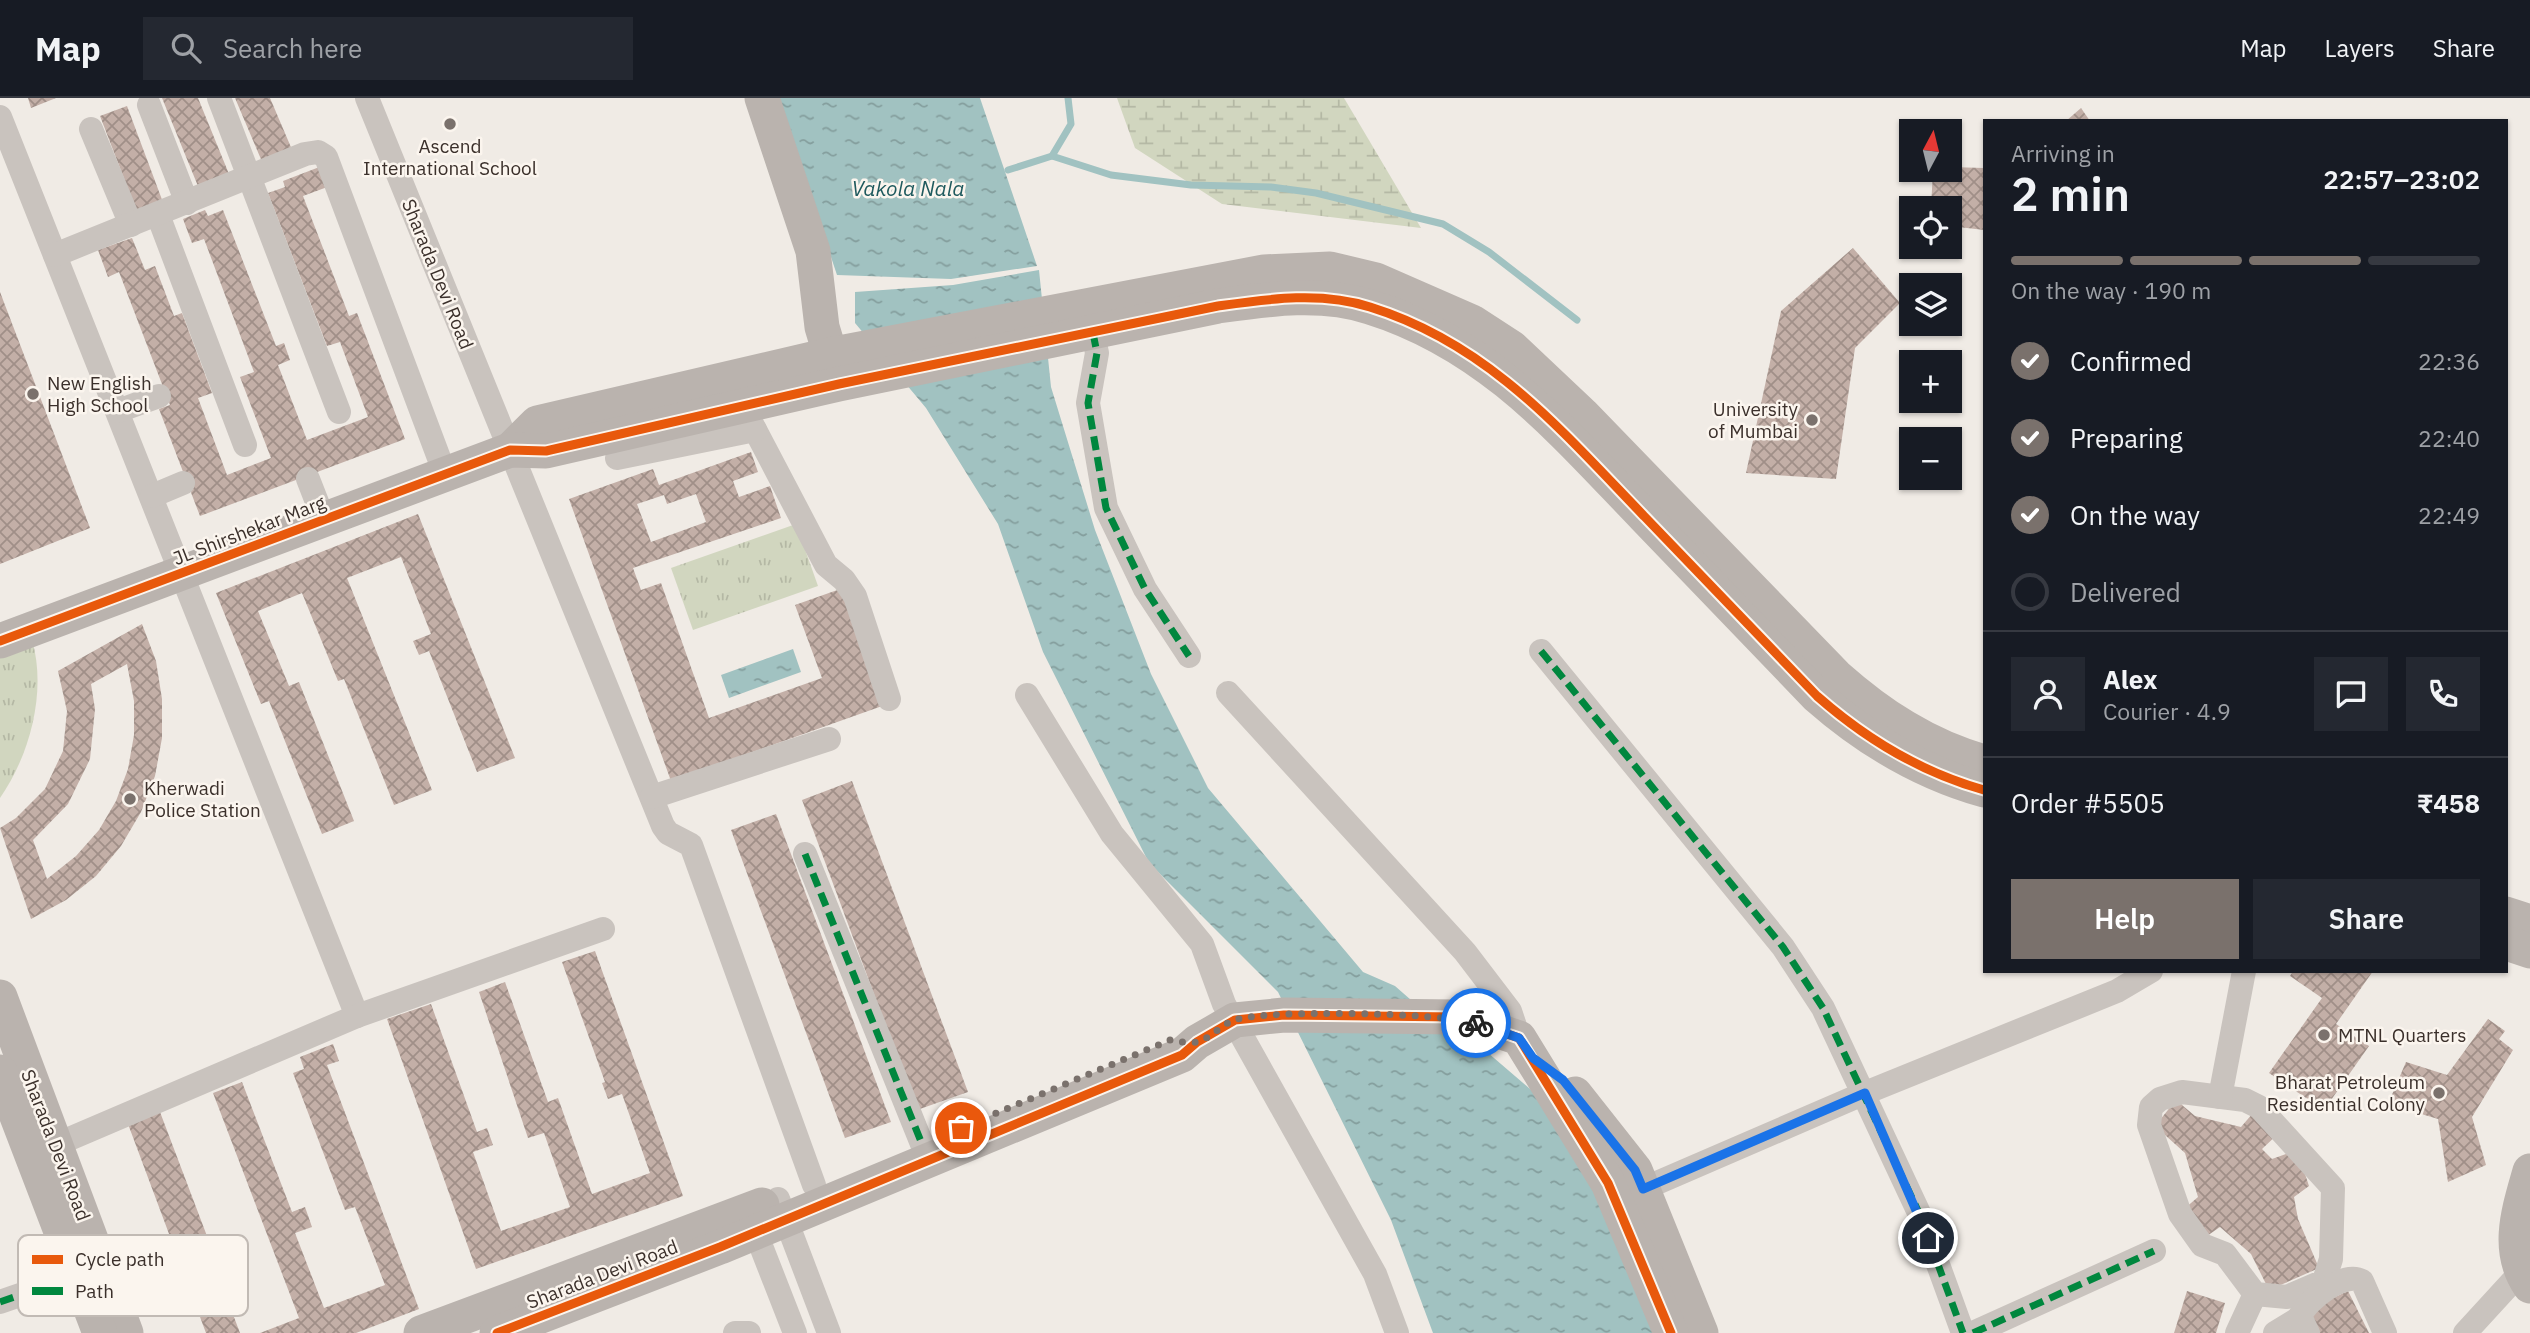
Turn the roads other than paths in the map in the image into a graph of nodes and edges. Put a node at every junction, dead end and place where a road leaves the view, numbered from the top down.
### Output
1 (219, 98) edge
2 (367, 98) edge
3 (762, 98) edge
4 (149, 105) dead end
5 (0, 117) edge
6 (92, 130) dead end
7 (249, 178) junction
8 (187, 203) junction
9 (158, 215) junction
10 (131, 225) junction
11 (55, 255) junction
12 (1091, 334) junction
13 (869, 362) junction
14 (834, 369) junction
15 (159, 396) dead end
16 (746, 404) junction
17 (118, 411) junction
18 (340, 412) dead end
19 (1574, 424) junction
20 (245, 444) dead end
21 (510, 450) junction
22 (445, 474) junction
23 (308, 479) dead end
24 (183, 483) dead end
25 (152, 496) junction
26 (324, 520) junction
27 (183, 574) junction
28 (0, 641) edge
29 (1541, 651) dead end
30 (1189, 656) dead end
31 (1228, 693) dead end
32 (1027, 695) dead end
33 (889, 699) dead end
34 (829, 740) dead end
35 (1983, 762) edge
36 (1983, 790) edge
37 (652, 797) junction
38 (805, 854) dead end
39 (2508, 915) edge
40 (2530, 922) edge
41 (603, 929) dead end
42 (2508, 944) edge
43 (2530, 951) edge
44 (2148, 973) edge
45 (2244, 973) edge
46 (0, 996) edge
47 (357, 1016) junction
48 (1235, 1020) junction
49 (1526, 1048) junction
50 (0, 1072) edge
51 (1865, 1093) junction
52 (2220, 1097) junction
53 (964, 1136) junction
54 (922, 1144) junction
55 (44, 1150) junction
56 (2530, 1171) edge
57 (814, 1185) junction
58 (1629, 1195) junction
59 (767, 1215) junction
60 (67, 1235) edge
61 (82, 1235) edge
62 (2154, 1251) dead end
63 (2525, 1279) edge
64 (814, 1292) junction
65 (2255, 1294) junction
66 (18, 1296) edge
67 (0, 1302) edge
68 (785, 1306) junction
69 (94, 1316) edge
70 (118, 1316) edge
71 (2305, 1325) edge
72 (485, 1326) edge
73 (1683, 1326) edge
74 (100, 1333) edge
75 (126, 1333) edge
76 (421, 1333) edge
77 (735, 1333) edge
78 (749, 1333) edge
79 (795, 1333) edge
80 (829, 1333) edge
81 (1397, 1333) edge
82 (1963, 1333) edge
83 (1973, 1333) edge
84 (2237, 1333) edge
85 (2276, 1333) edge
86 (2385, 1333) edge
87 (2465, 1333) edge

1 - 7 street
2 - 21 street, Sharada Devi Road
3 - 14 street
4 - 8 street
5 - 11 street
6 - 10 street
7 - 8 street
7 - 18 street
7 - 22 street
8 - 9 street
9 - 10 street
9 - 20 street
10 - 11 street
11 - 17 street
12 - 13 street
12 - 19 street
12 - 30 street
13 - 14 street
13 - 19 street
14 - 16 street
15 - 17 street
16 - 21 street
16 - 21 street
16 - 33 street
17 - 25 street
19 - 35 street
19 - 36 street
21 - 22 street, JL Shirshekar Marg
21 - 37 street, Sharada Devi Road
22 - 26 street, JL Shirshekar Marg
23 - 26 street
24 - 25 street
25 - 27 street
26 - 27 street, JL Shirshekar Marg
27 - 28 street, JL Shirshekar Marg
27 - 47 street
29 - 51 street
31 - 49 street
32 - 48 street
34 - 37 street
37 - 57 street, Sharada Devi Road
38 - 54 street
39 - 40 street
41 - 47 street
42 - 43 street
44 - 51 street
45 - 52 street
46 - 55 street, Sharada Devi Road
47 - 55 street
48 - 49 street
48 - 53 street, Sharada Devi Road
48 - 81 street
49 - 58 street
50 - 55 street, Sharada Devi Road
51 - 58 street
51 - 82 street
52 - 65 street
52 - 65 street
53 - 54 street, Sharada Devi Road
53 - 59 street
54 - 57 street, Sharada Devi Road
55 - 60 street, Sharada Devi Road
55 - 61 street, Sharada Devi Road
56 - 63 street
57 - 59 street, Sharada Devi Road
58 - 73 street
59 - 64 street
59 - 68 street
59 - 72 street, Sharada Devi Road
59 - 72 street, Sharada Devi Road
62 - 83 street
63 - 87 street
64 - 68 street
64 - 80 street
65 - 84 street
66 - 67 street
68 - 79 street
69 - 74 street, Sharada Devi Road
70 - 75 street, Sharada Devi Road
71 - 85 street
71 - 86 street
72 - 76 street, Sharada Devi Road
77 - 78 street

